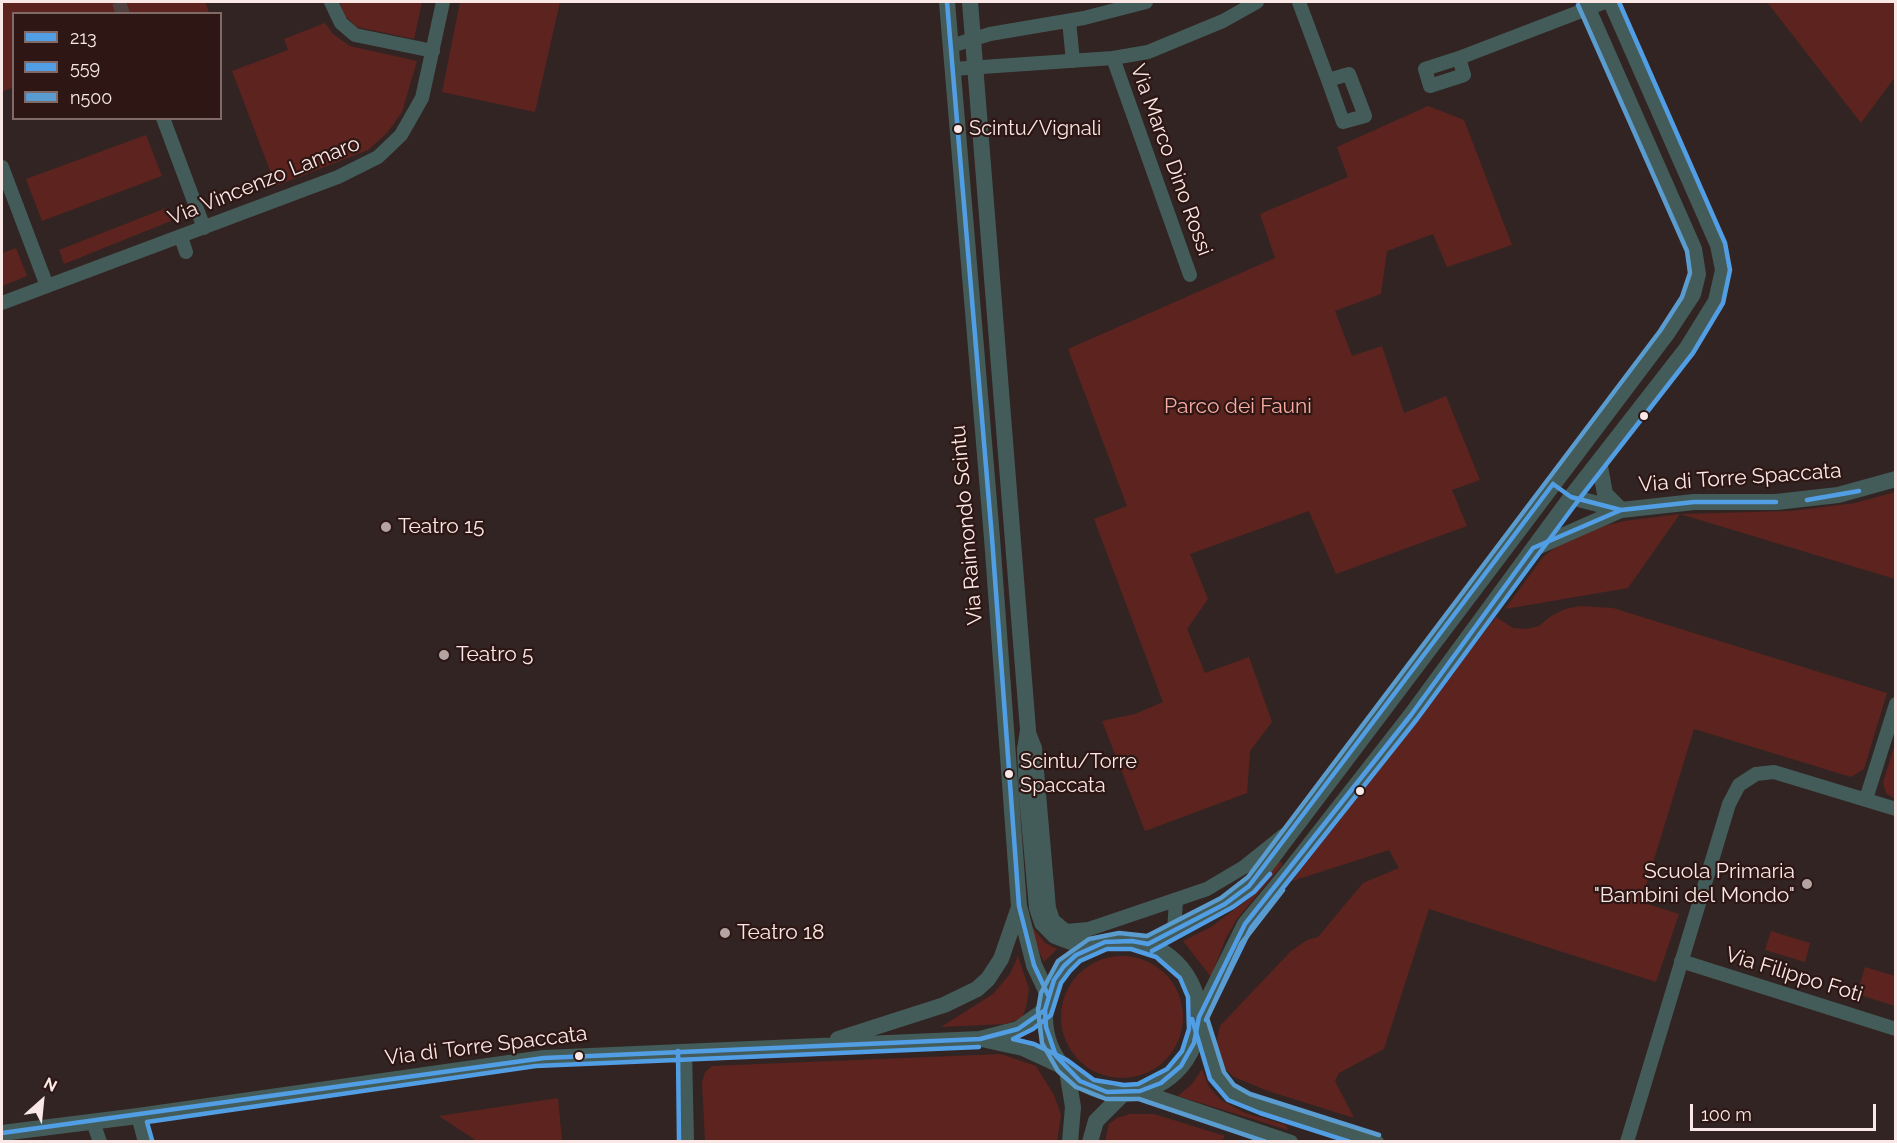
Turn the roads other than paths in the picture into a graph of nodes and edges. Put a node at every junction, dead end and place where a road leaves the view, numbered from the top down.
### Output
1 (331, 2) edge
2 (443, 2) edge
3 (947, 2) edge
4 (970, 2) edge
5 (1146, 2) edge
6 (1257, 2) edge
7 (1299, 2) edge
8 (1605, 2) edge
9 (1611, 2) edge
10 (1586, 5) edge
11 (1069, 21) junction
12 (973, 40) junction
13 (951, 46) junction
14 (434, 51) junction
15 (1113, 58) junction
16 (1459, 58) dead end
17 (1073, 61) junction
18 (976, 66) junction
19 (953, 69) junction
20 (1328, 81) dead end
21 (164, 120) edge
22 (2, 167) edge
23 (204, 228) junction
24 (180, 237) junction
25 (186, 252) dead end
26 (1190, 275) dead end
27 (47, 286) junction
28 (2, 303) edge
29 (1599, 461) junction
30 (1896, 480) edge
31 (1553, 484) junction
32 (1571, 497) junction
33 (1622, 510) junction
34 (1605, 517) junction
35 (1533, 548) junction
36 (1896, 704) edge
37 (1028, 730) junction
38 (1866, 800) junction
39 (1896, 809) edge
40 (1295, 826) junction
41 (1276, 853) junction
42 (1293, 867) junction
43 (1176, 901) junction
44 (1019, 906) junction
45 (1174, 931) junction
46 (1148, 944) junction
47 (1093, 945) junction
48 (1681, 962) junction
49 (1046, 1003) junction
50 (1199, 1017) junction
51 (1896, 1029) edge
52 (980, 1039) junction
53 (814, 1047) junction
54 (685, 1052) junction
55 (1065, 1069) junction
56 (1132, 1092) junction
57 (138, 1116) junction
58 (93, 1122) junction
59 (2, 1133) edge
60 (100, 1142) edge
61 (145, 1142) edge
62 (687, 1142) edge
63 (1070, 1142) edge
64 (1090, 1142) edge
65 (1291, 1142) edge
66 (1377, 1142) edge
67 (1627, 1142) edge

1 - 14 street
2 - 14 street, Via Vincenzo Lamaro
3 - 13 street, Via Raimondo Scintu
4 - 12 street, Via Raimondo Scintu
5 - 11 street
6 - 15 street
7 - 20 street
8 - 10 street
9 - 29 street
10 - 16 street
10 - 31 street
11 - 12 street
11 - 17 street
12 - 13 street
12 - 18 street, Via Raimondo Scintu
13 - 19 street, Via Raimondo Scintu
14 - 23 street, Via Vincenzo Lamaro
15 - 17 street
15 - 26 street, Via Marco Dino Rossi
17 - 18 street
18 - 19 street
18 - 37 street, Via Raimondo Scintu
19 - 44 street, Via Raimondo Scintu
21 - 23 street
22 - 27 street
23 - 24 street, Via Vincenzo Lamaro
24 - 25 street
24 - 27 street, Via Vincenzo Lamaro
27 - 28 street, Via Vincenzo Lamaro
29 - 32 street
29 - 33 street, Via di Torre Spaccata
30 - 33 street, Via di Torre Spaccata
31 - 32 street, Via di Torre Spaccata
31 - 40 street
32 - 33 street, Via di Torre Spaccata
32 - 34 street
32 - 35 street
33 - 34 street, Via di Torre Spaccata
34 - 35 street, Via di Torre Spaccata
35 - 42 street
36 - 38 street
37 - 43 street, Via Raimondo Scintu
37 - 47 street, Via Raimondo Scintu
38 - 39 street
38 - 48 street
40 - 41 street
40 - 43 street, Via Raimondo Scintu
41 - 42 street
41 - 45 street
42 - 50 street
43 - 45 street
44 - 49 street, Via Raimondo Scintu
44 - 53 street
45 - 46 street
46 - 47 street
46 - 50 street
47 - 49 street
48 - 51 street, Via Filippo Foti
48 - 67 street
49 - 52 street, Via di Torre Spaccata
49 - 55 street
50 - 56 street
50 - 66 street
52 - 53 street, Via di Torre Spaccata
52 - 55 street, Via di Torre Spaccata
53 - 54 street, Via di Torre Spaccata
54 - 57 street, Via di Torre Spaccata
54 - 62 street
55 - 56 street
55 - 63 street
56 - 64 street
56 - 65 street
57 - 58 street, Via di Torre Spaccata
57 - 61 street
58 - 59 street, Via di Torre Spaccata
58 - 60 street

